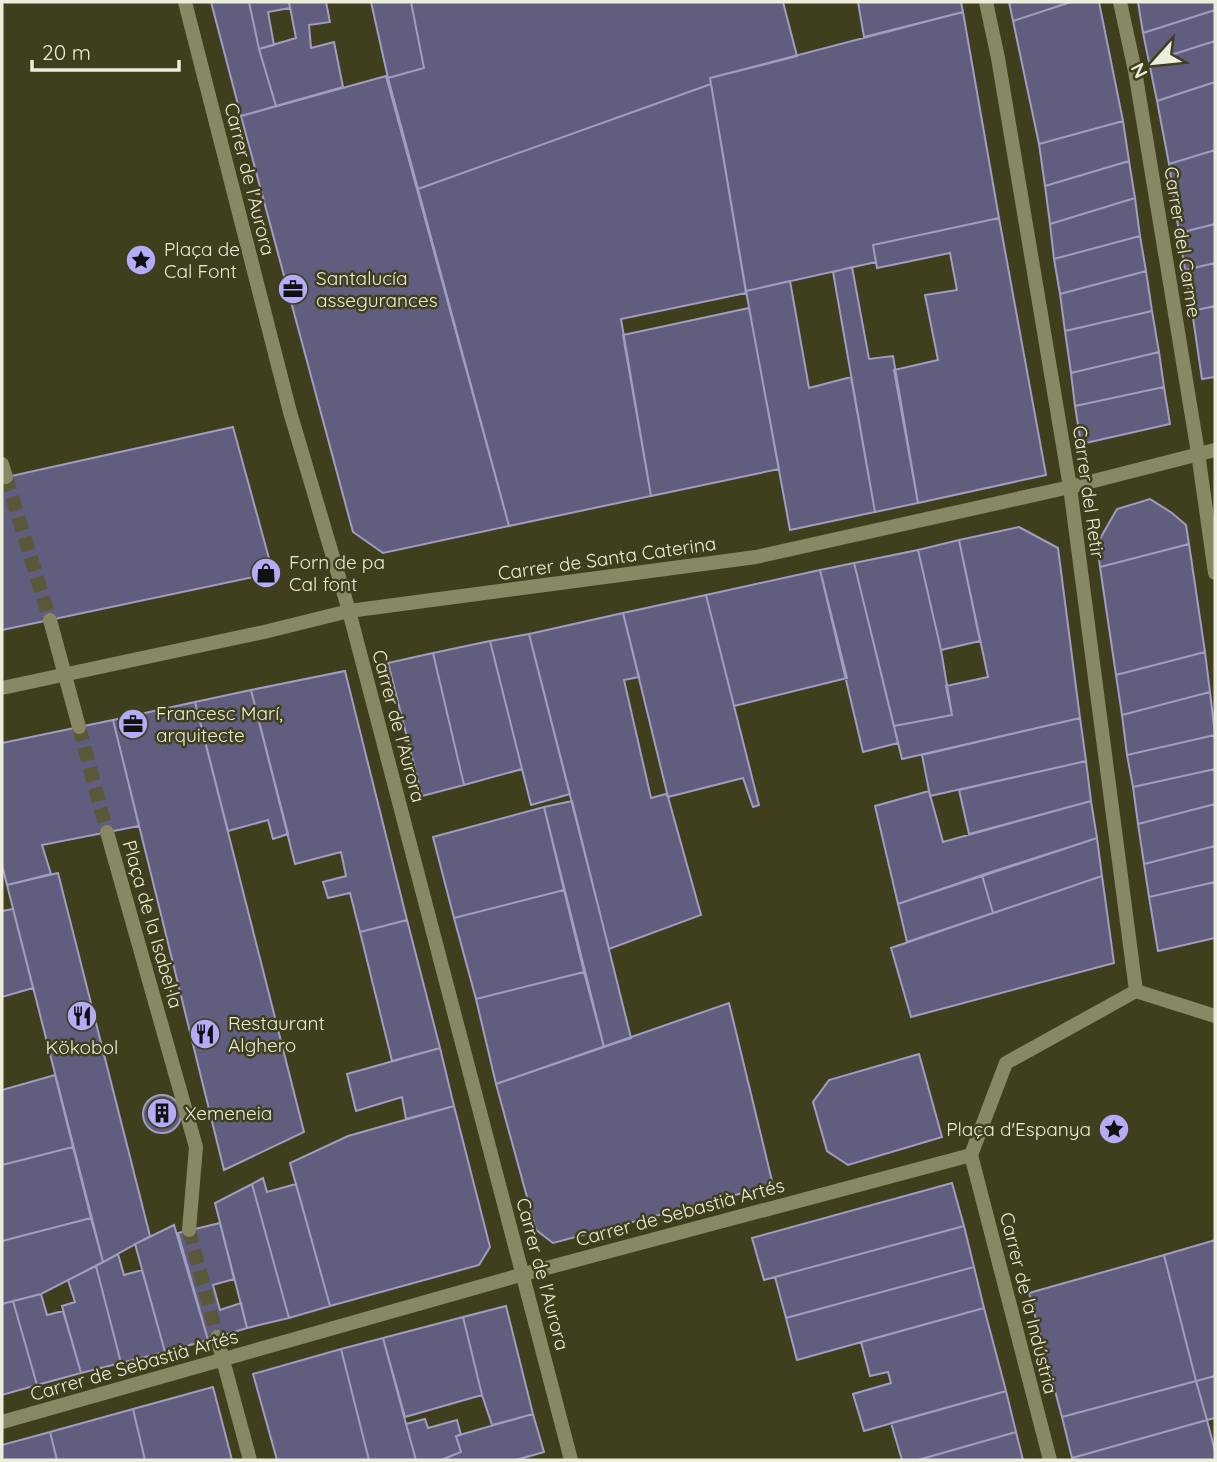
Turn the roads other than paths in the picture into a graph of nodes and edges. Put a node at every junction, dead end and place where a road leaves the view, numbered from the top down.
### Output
1 (185, 2) edge
2 (986, 2) edge
3 (1120, 2) edge
4 (1215, 450) edge
5 (1198, 453) junction
6 (1070, 487) junction
7 (1215, 573) edge
8 (349, 611) junction
9 (50, 620) tunnel mouth
10 (65, 676) junction
11 (2, 688) edge
12 (79, 727) tunnel mouth
13 (107, 832) tunnel mouth
14 (1136, 991) junction
15 (1215, 1016) edge
16 (971, 1155) junction
17 (189, 1230) tunnel mouth
18 (524, 1274) junction
19 (217, 1337) tunnel mouth
20 (223, 1360) junction
21 (2, 1422) edge
22 (250, 1460) edge
23 (571, 1460) edge
24 (1049, 1460) edge

1 - 8 street, Carrer de l'Aurora
2 - 6 street, Carrer del Retir
3 - 5 street, Carrer del Carme
4 - 5 street, Carrer de Santa Caterina
5 - 6 street, Carrer de Santa Caterina
5 - 7 street, Carrer del Carme
6 - 8 street, Carrer de Santa Caterina
6 - 14 street, Carrer del Retir
8 - 10 street, Carrer de Santa Caterina
8 - 18 street, Carrer de l'Aurora
9 - 10 street
10 - 11 street, Carrer de Santa Caterina
10 - 12 street
13 - 17 street, Plaça de la Isabel·la
14 - 15 street
14 - 16 street
16 - 18 street, Carrer de Sebastià Artés
16 - 24 street, Carrer de la Indústria
18 - 20 street, Carrer de Sebastià Artés
18 - 23 street, Carrer de l'Aurora
19 - 20 street
20 - 21 street, Carrer de Sebastià Artés
20 - 22 street

